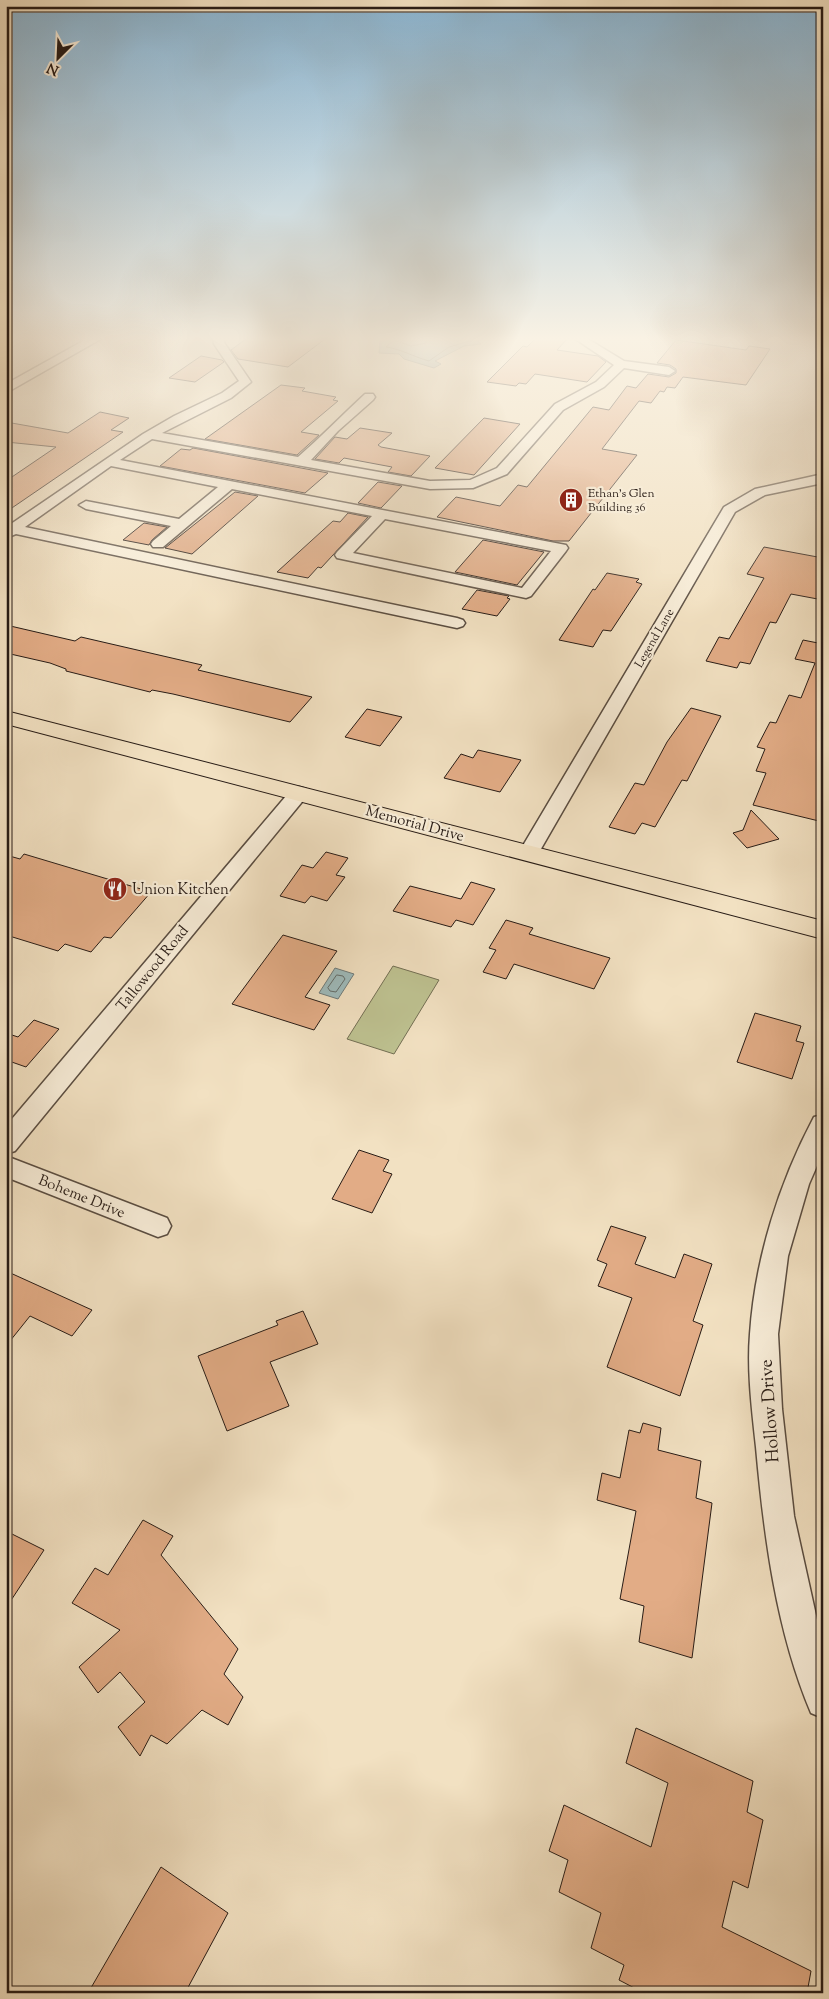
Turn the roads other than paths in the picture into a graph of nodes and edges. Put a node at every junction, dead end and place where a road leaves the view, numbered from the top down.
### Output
1 (160, 429) edge
2 (333, 429) edge
3 (539, 429) edge
4 (151, 435) junction
5 (109, 462) junction
6 (301, 462) junction
7 (819, 480) edge
8 (229, 485) junction
9 (86, 505) dead end
10 (382, 514) junction
11 (182, 524) junction
12 (10, 532) edge
13 (158, 544) dead end
14 (457, 623) dead end
15 (6, 717) edge
16 (299, 793) junction
17 (528, 854) junction
18 (823, 930) edge
19 (823, 1124) edge
20 (6, 1144) edge
21 (6, 1166) edge
22 (158, 1226) dead end
23 (823, 1701) edge

1 - 4 street
2 - 6 street
3 - 6 street
4 - 5 street
4 - 6 street
5 - 8 street
5 - 12 street
7 - 17 street, Legend Lane
8 - 10 street
8 - 11 street
9 - 11 street
10 - 10 street
11 - 13 street
12 - 14 street
15 - 16 main road, Memorial Drive
16 - 17 main road, Memorial Drive
16 - 20 street, Tallowood Road
17 - 18 main road, Memorial Drive
19 - 23 street, Hollow Drive
21 - 22 street, Boheme Drive

